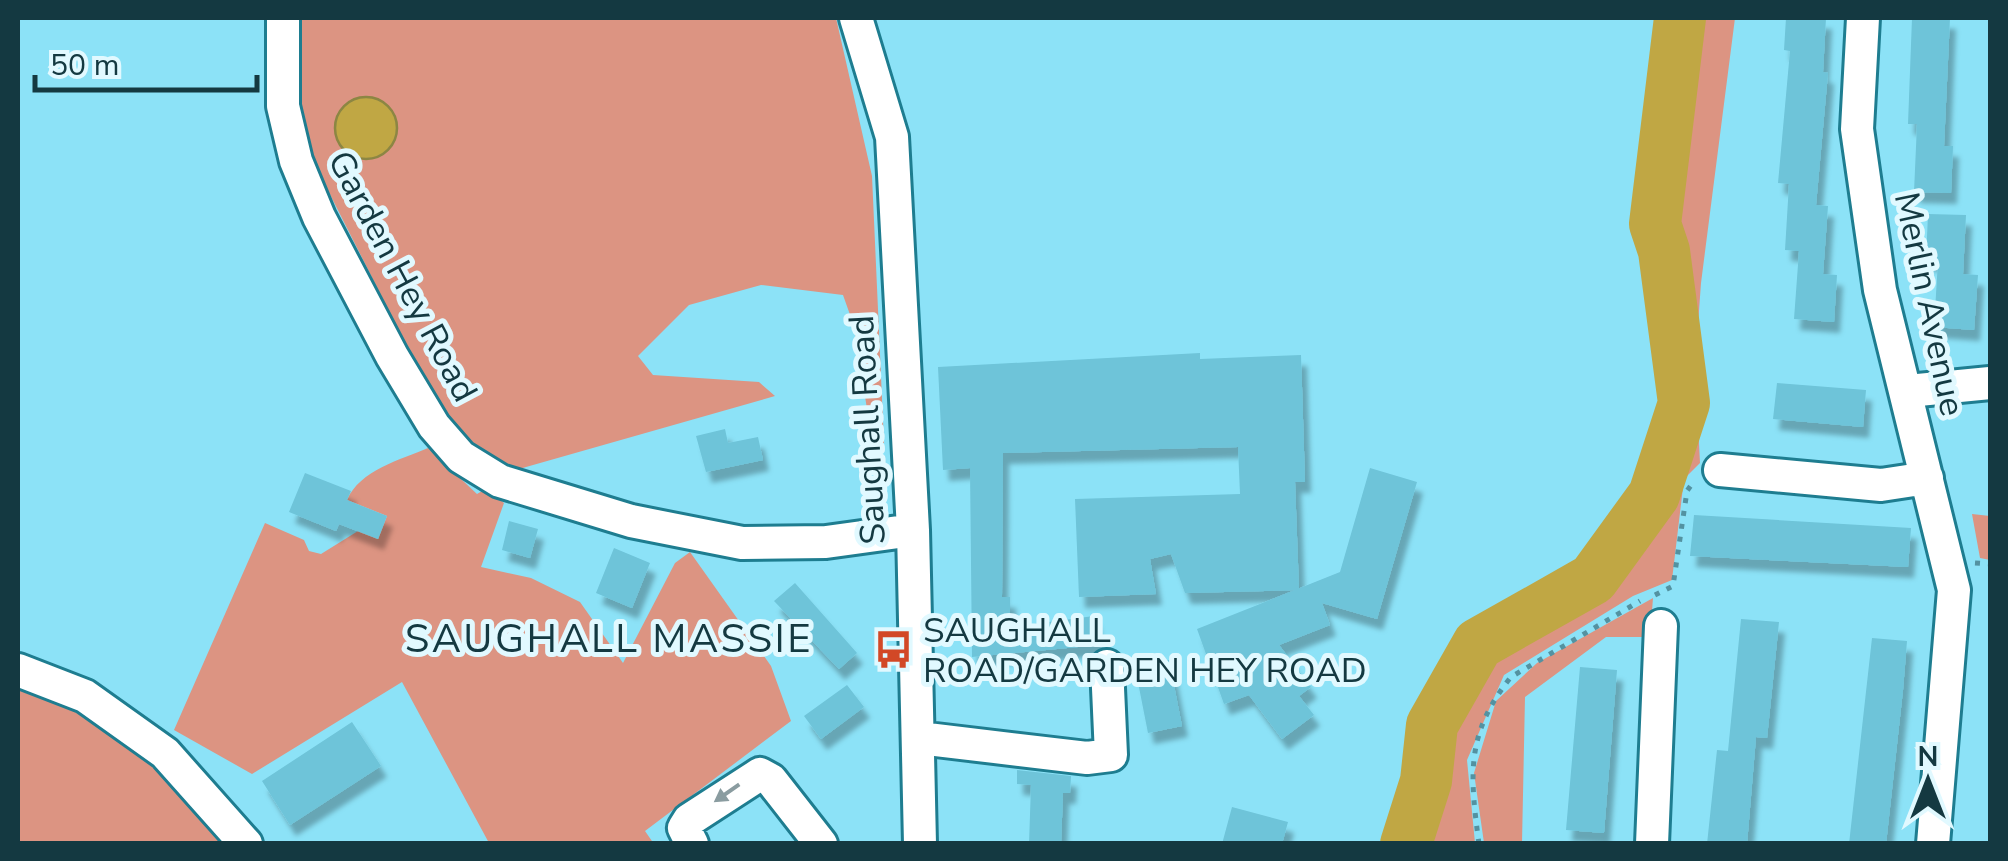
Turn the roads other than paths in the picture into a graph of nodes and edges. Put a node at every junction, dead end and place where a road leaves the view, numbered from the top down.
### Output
1 (284, 18) edge
2 (856, 18) edge
3 (1864, 18) edge
4 (1990, 383) edge
5 (1908, 391) junction
6 (1720, 470) road end
7 (1927, 478) junction
8 (913, 530) junction
9 (1661, 626) dead end
10 (1108, 666) dead end
11 (18, 670) edge
12 (920, 738) junction
13 (246, 844) edge
14 (692, 844) edge
15 (821, 844) edge
16 (920, 844) edge
17 (1652, 844) edge
18 (1933, 844) edge

1 - 8 street, Garden Hey Road
2 - 8 street, Saughall Road
3 - 5 street, Merlin Avenue
4 - 5 street
5 - 7 street, Merlin Avenue
6 - 7 street
7 - 18 street, Merlin Avenue
8 - 12 street, Saughall Road
9 - 17 street
10 - 12 street
11 - 13 street
12 - 16 street, Saughall Road
15 -> 14 street

